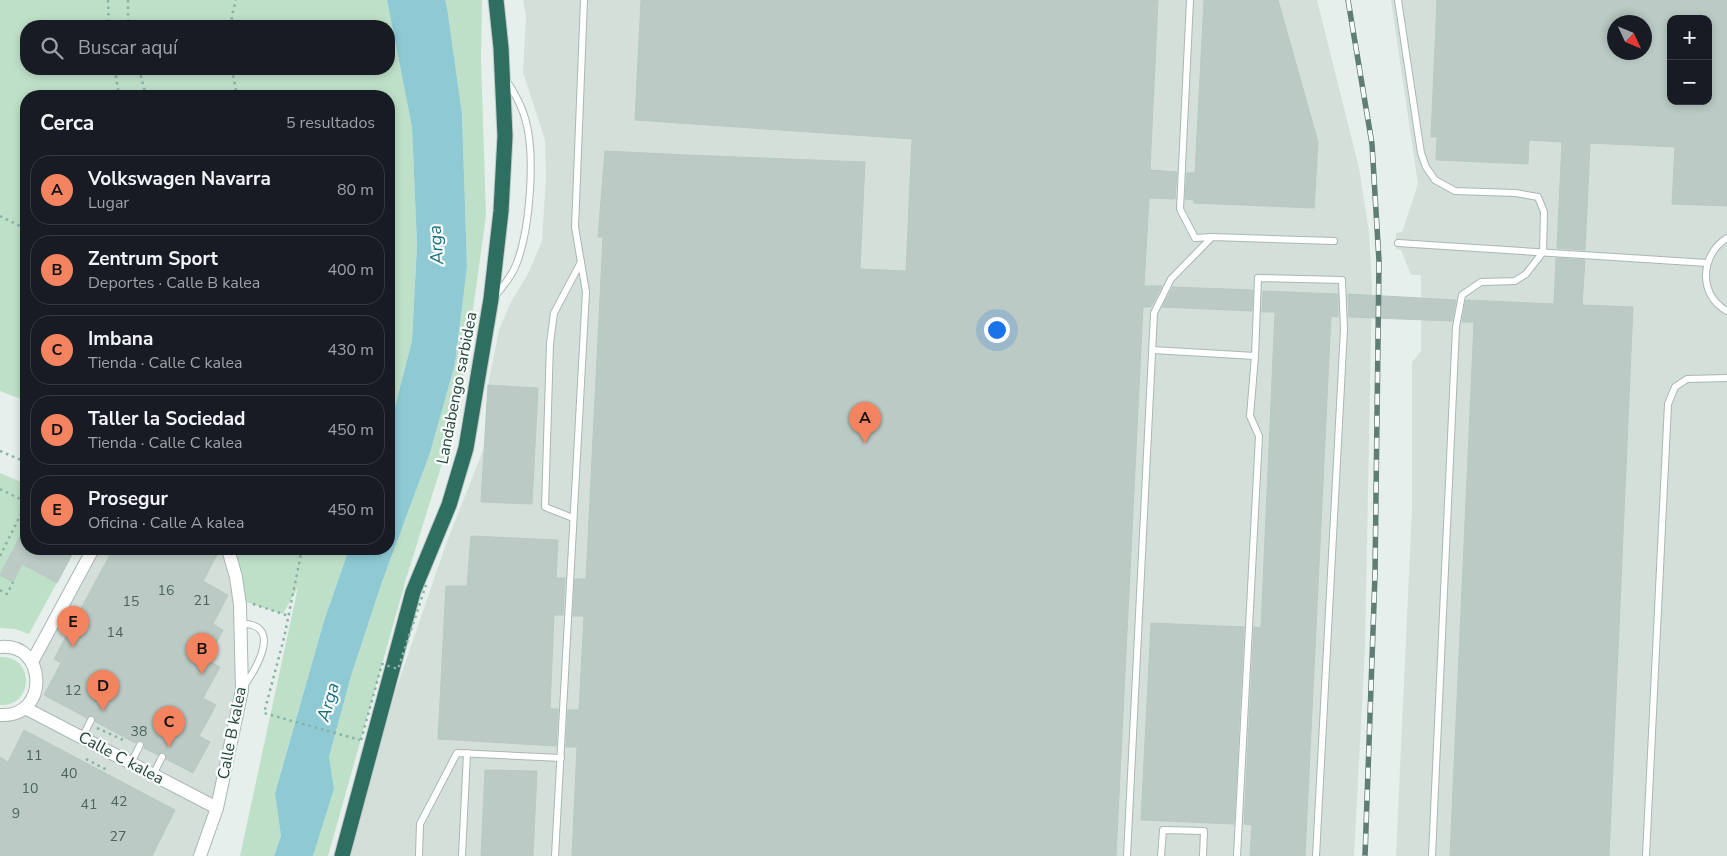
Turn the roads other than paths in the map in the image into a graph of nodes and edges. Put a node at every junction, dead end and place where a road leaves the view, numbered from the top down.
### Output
1 (496, 0) edge
2 (584, 0) edge
3 (1190, 0) edge
4 (1398, 0) edge
5 (502, 74) junction
6 (1212, 238) junction
7 (1727, 238) edge
8 (1334, 241) dead end
9 (1398, 243) dead end
10 (1543, 252) junction
11 (581, 262) junction
12 (1707, 263) junction
13 (491, 300) junction
14 (1727, 311) edge
15 (1153, 350) junction
16 (1255, 356) junction
17 (1727, 378) edge
18 (574, 518) junction
19 (90, 555) edge
20 (230, 555) edge
21 (240, 623) junction
22 (0, 647) edge
23 (32, 662) junction
24 (242, 690) junction
25 (25, 708) junction
26 (0, 715) edge
27 (93, 723) road end
28 (82, 738) junction
29 (140, 745) dead end
30 (467, 753) junction
31 (162, 757) dead end
32 (561, 758) junction
33 (131, 763) junction
34 (153, 775) junction
35 (217, 808) junction
36 (200, 856) edge
37 (342, 856) edge
38 (419, 856) edge
39 (462, 856) edge
40 (555, 856) edge
41 (1127, 856) edge
42 (1161, 856) edge
43 (1203, 856) edge
44 (1238, 856) edge
45 (1316, 856) edge
46 (1432, 856) edge
47 (1646, 856) edge

1 - 5 highway, Landabengo sarbidea
2 - 11 lane
3 - 6 lane
4 - 10 lane
5 - 13 highway, Landabengo sarbidea
5 - 13 lane
6 - 8 lane
6 - 15 lane
7 - 12 lane
9 - 10 lane
10 - 12 lane
10 - 46 lane
11 - 18 lane
11 - 18 lane
12 - 14 lane
13 - 37 highway, Landabengo sarbidea
15 - 16 lane
15 - 41 lane
16 - 44 lane
16 - 45 lane
17 - 47 lane
18 - 32 lane
19 - 23 street
20 - 21 street, Calle B kalea
21 - 24 street, Calle B kalea
21 - 24 lane
22 - 23 street
23 - 25 street
24 - 35 street, Calle B kalea
25 - 26 street
25 - 28 street, Calle C kalea
27 - 28 lane
28 - 33 street, Calle C kalea
29 - 33 lane
30 - 32 lane
30 - 38 lane
30 - 39 lane
31 - 34 lane
32 - 40 lane
33 - 34 street, Calle C kalea
34 - 35 street, Calle C kalea
35 - 36 street, Calle B kalea
42 - 43 lane

